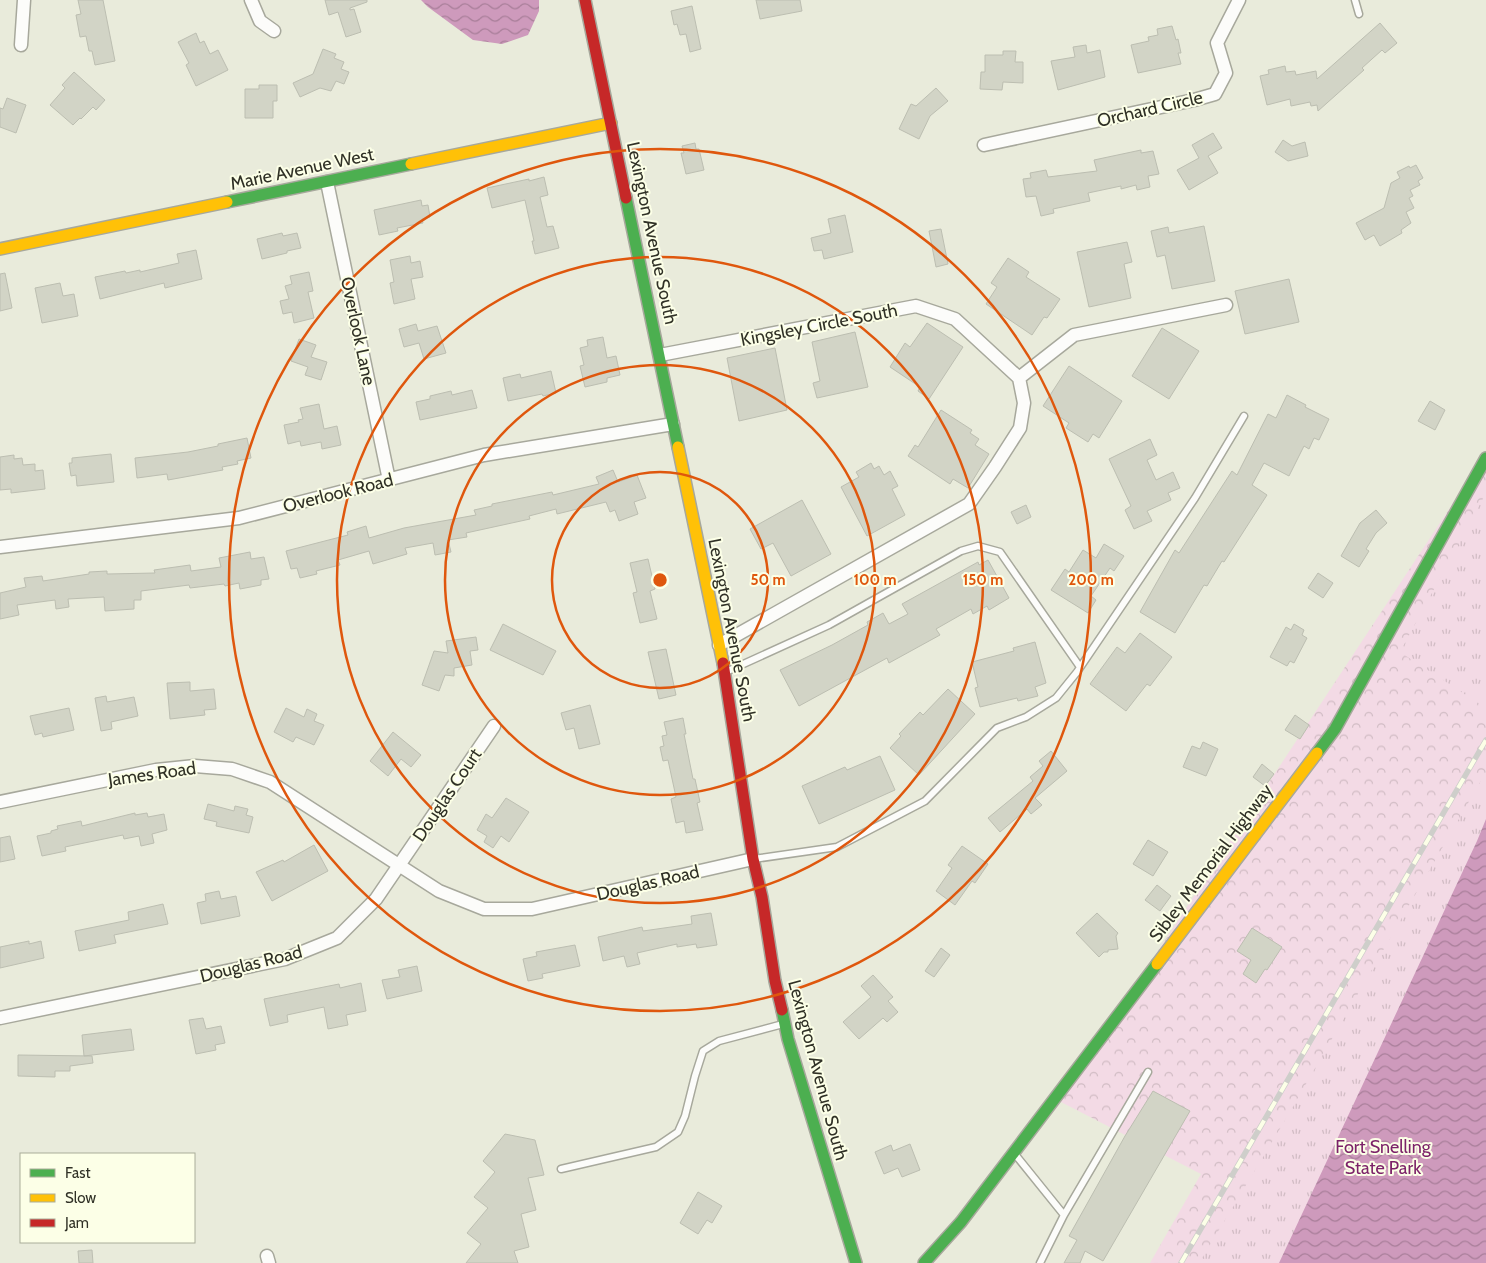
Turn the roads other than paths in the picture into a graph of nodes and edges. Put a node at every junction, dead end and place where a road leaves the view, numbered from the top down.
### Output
1 (24, 0) edge
2 (251, 0) edge
3 (584, 0) edge
4 (1239, 0) edge
5 (1355, 0) edge
6 (1359, 14) dead end
7 (274, 31) dead end
8 (22, 45) dead end
9 (611, 124) junction
10 (984, 145) dead end
11 (327, 182) junction
12 (0, 249) edge
13 (1226, 305) dead end
14 (660, 356) junction
15 (1019, 378) junction
16 (1244, 416) dead end
17 (673, 424) junction
18 (1486, 458) edge
19 (389, 480) junction
20 (0, 547) edge
21 (719, 645) junction
22 (1080, 668) junction
23 (725, 672) junction
24 (494, 726) dead end
25 (0, 802) edge
26 (753, 859) junction
27 (400, 864) junction
28 (0, 1018) edge
29 (785, 1023) junction
30 (1148, 1072) dead end
31 (1014, 1152) junction
32 (561, 1168) dead end
33 (1064, 1215) junction
34 (856, 1263) edge
35 (924, 1263) edge
36 (1040, 1263) edge

1 - 8 street
2 - 7 street
3 - 9 street, Lexington Avenue South
4 - 10 street, Orchard Circle
5 - 6 lane
9 - 11 street, Marie Avenue West
9 - 14 street, Lexington Avenue South
11 - 12 street, Marie Avenue West
11 - 19 street, Overlook Lane
13 - 15 street
14 - 15 street, Kingsley Circle South
14 - 17 street, Lexington Avenue South
15 - 21 street
16 - 22 lane
17 - 19 street, Overlook Road
17 - 21 street, Lexington Avenue South
18 - 31 street, Sibley Memorial Highway
19 - 20 street, Overlook Road
21 - 23 street, Lexington Avenue South
22 - 23 lane
22 - 26 lane
23 - 26 street, Lexington Avenue South
24 - 27 street, Douglas Court
25 - 27 street, James Road
26 - 27 street, Douglas Road
26 - 29 street, Lexington Avenue South
27 - 28 street, Douglas Road
29 - 32 lane
29 - 34 street, Lexington Avenue South
30 - 33 lane
31 - 33 lane
31 - 35 street, Sibley Memorial Highway
33 - 36 lane

